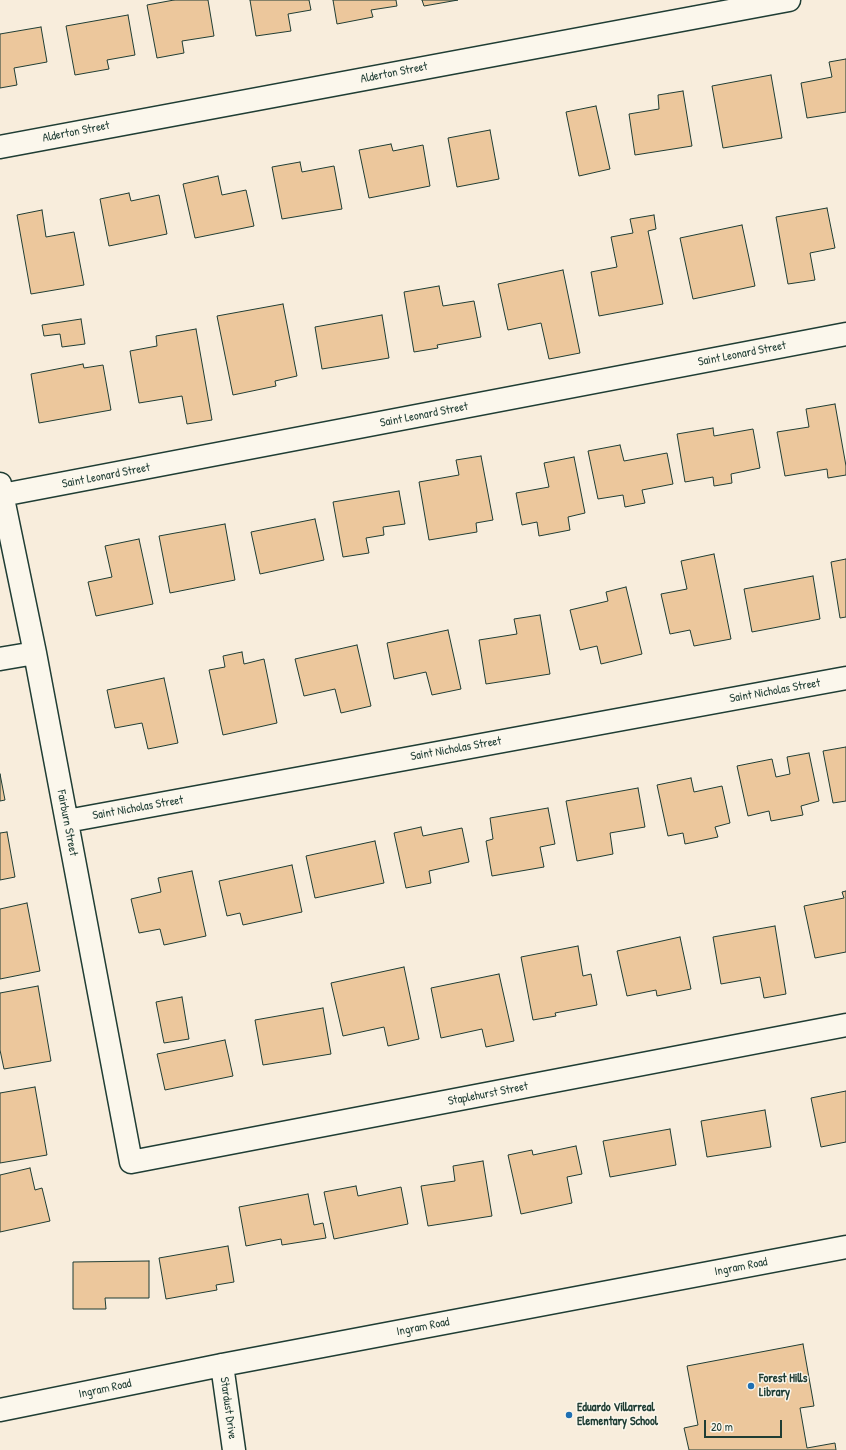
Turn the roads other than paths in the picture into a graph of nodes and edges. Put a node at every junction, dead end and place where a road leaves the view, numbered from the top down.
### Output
1 (789, 0) edge
2 (0, 147) edge
3 (846, 334) edge
4 (1, 490) edge
5 (35, 653) junction
6 (0, 659) edge
7 (846, 678) edge
8 (67, 821) junction
9 (846, 1025) edge
10 (131, 1162) joint
11 (846, 1247) edge
12 (222, 1365) junction
13 (0, 1410) edge
14 (234, 1450) edge

1 - 2 street, Alderton Street
3 - 4 street, Saint Leonard Street
4 - 5 street, Fairburn Street
5 - 6 street
5 - 8 street, Fairburn Street
7 - 8 street, Saint Nicholas Street
8 - 10 street, Fairburn Street
9 - 10 street, Staplehurst Street
11 - 12 street, Ingram Road
12 - 13 street, Ingram Road
12 - 14 street, Stardust Drive

